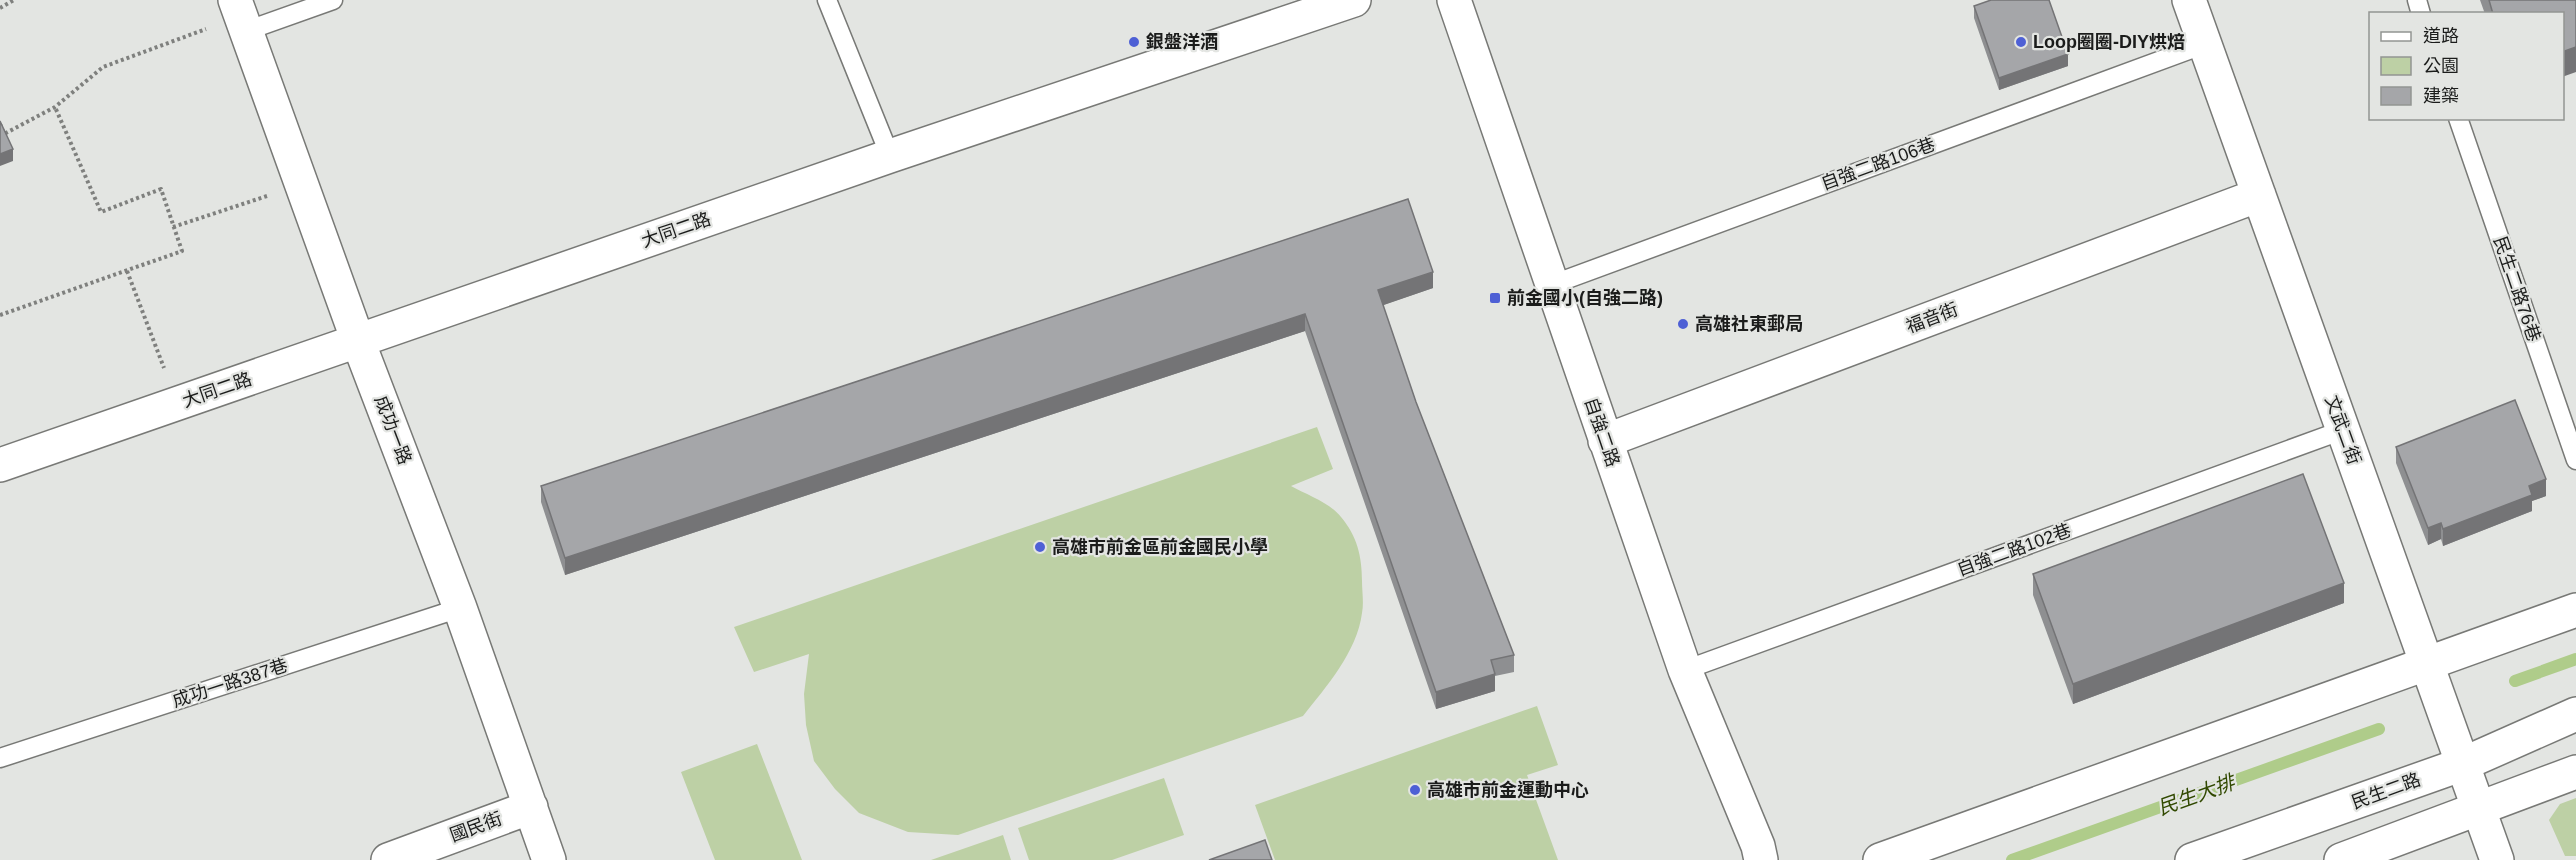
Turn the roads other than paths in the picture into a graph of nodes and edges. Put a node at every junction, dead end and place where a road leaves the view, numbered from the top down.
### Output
1 (333, 0) edge
2 (827, 0) edge
3 (1354, 0) edge
4 (1454, 0) edge
5 (2189, 0) edge
6 (241, 16) edge
7 (2205, 44) junction
8 (2459, 120) edge
9 (890, 156) junction
10 (2259, 195) junction
11 (1551, 285) junction
12 (358, 341) junction
13 (2343, 429) junction
14 (1605, 441) junction
15 (2576, 460) edge
16 (0, 465) edge
17 (460, 608) junction
18 (2576, 610) edge
19 (2426, 662) junction
20 (1685, 670) junction
21 (2576, 714) edge
22 (0, 758) edge
23 (2463, 764) junction
24 (2576, 772) edge
25 (531, 807) junction
26 (2479, 809) junction
27 (388, 860) edge
28 (549, 860) edge
29 (1761, 860) edge
30 (1880, 860) edge
31 (2192, 860) edge
32 (2341, 860) edge
33 (2497, 860) edge

1 - 6 lane
2 - 9 lane
3 - 9 street, 大同二路
4 - 11 street, 自強二路
5 - 7 street, 文武二街
6 - 12 street, 成功一路
7 - 10 street, 文武二街
7 - 11 lane, 自強二路106巷
8 - 15 lane, 民生二路76巷
9 - 12 street, 大同二路
10 - 13 street, 文武二街
10 - 14 street, 福音街
11 - 14 street, 自強二路
12 - 16 street, 大同二路
12 - 17 street, 成功一路
13 - 19 street, 文武二街
13 - 20 lane, 自強二路102巷
14 - 20 street, 自強二路
17 - 22 lane, 成功一路387巷
17 - 25 street, 成功一路
18 - 19 street
19 - 23 street, 文武二街
19 - 30 street
20 - 29 street, 自強二路
21 - 23 street, 民生二路
23 - 26 street, 文武二街
23 - 31 street, 民生二路
24 - 26 street
25 - 27 street, 國民街
25 - 28 street, 成功一路
26 - 32 street
26 - 33 street, 文武二街

